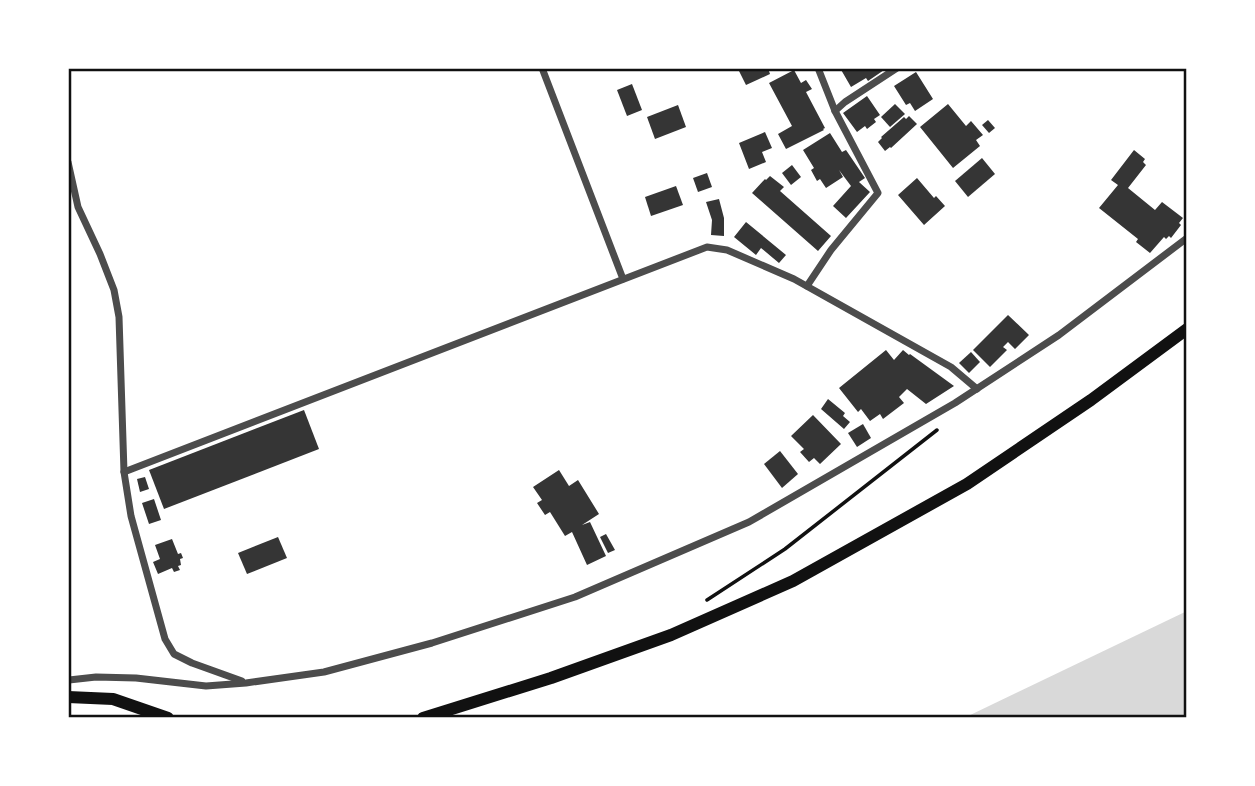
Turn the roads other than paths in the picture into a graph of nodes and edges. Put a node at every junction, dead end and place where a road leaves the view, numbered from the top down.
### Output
1 (542, 68) edge
2 (818, 68) edge
3 (897, 68) edge
4 (835, 111) junction
5 (68, 162) edge
6 (1187, 238) edge
7 (623, 279) junction
8 (807, 286) junction
9 (1187, 329) edge
10 (977, 390) junction
11 (124, 472) junction
12 (69, 680) edge
13 (246, 683) junction
14 (70, 697) edge
15 (168, 718) edge
16 (423, 718) edge

1 - 7 street
2 - 4 street
3 - 4 street
4 - 8 street
5 - 11 street
6 - 10 street
7 - 8 street
7 - 11 street
8 - 10 street
9 - 16 main road
10 - 13 street
11 - 13 street
12 - 13 street
12 - 14 street
14 - 15 main road

